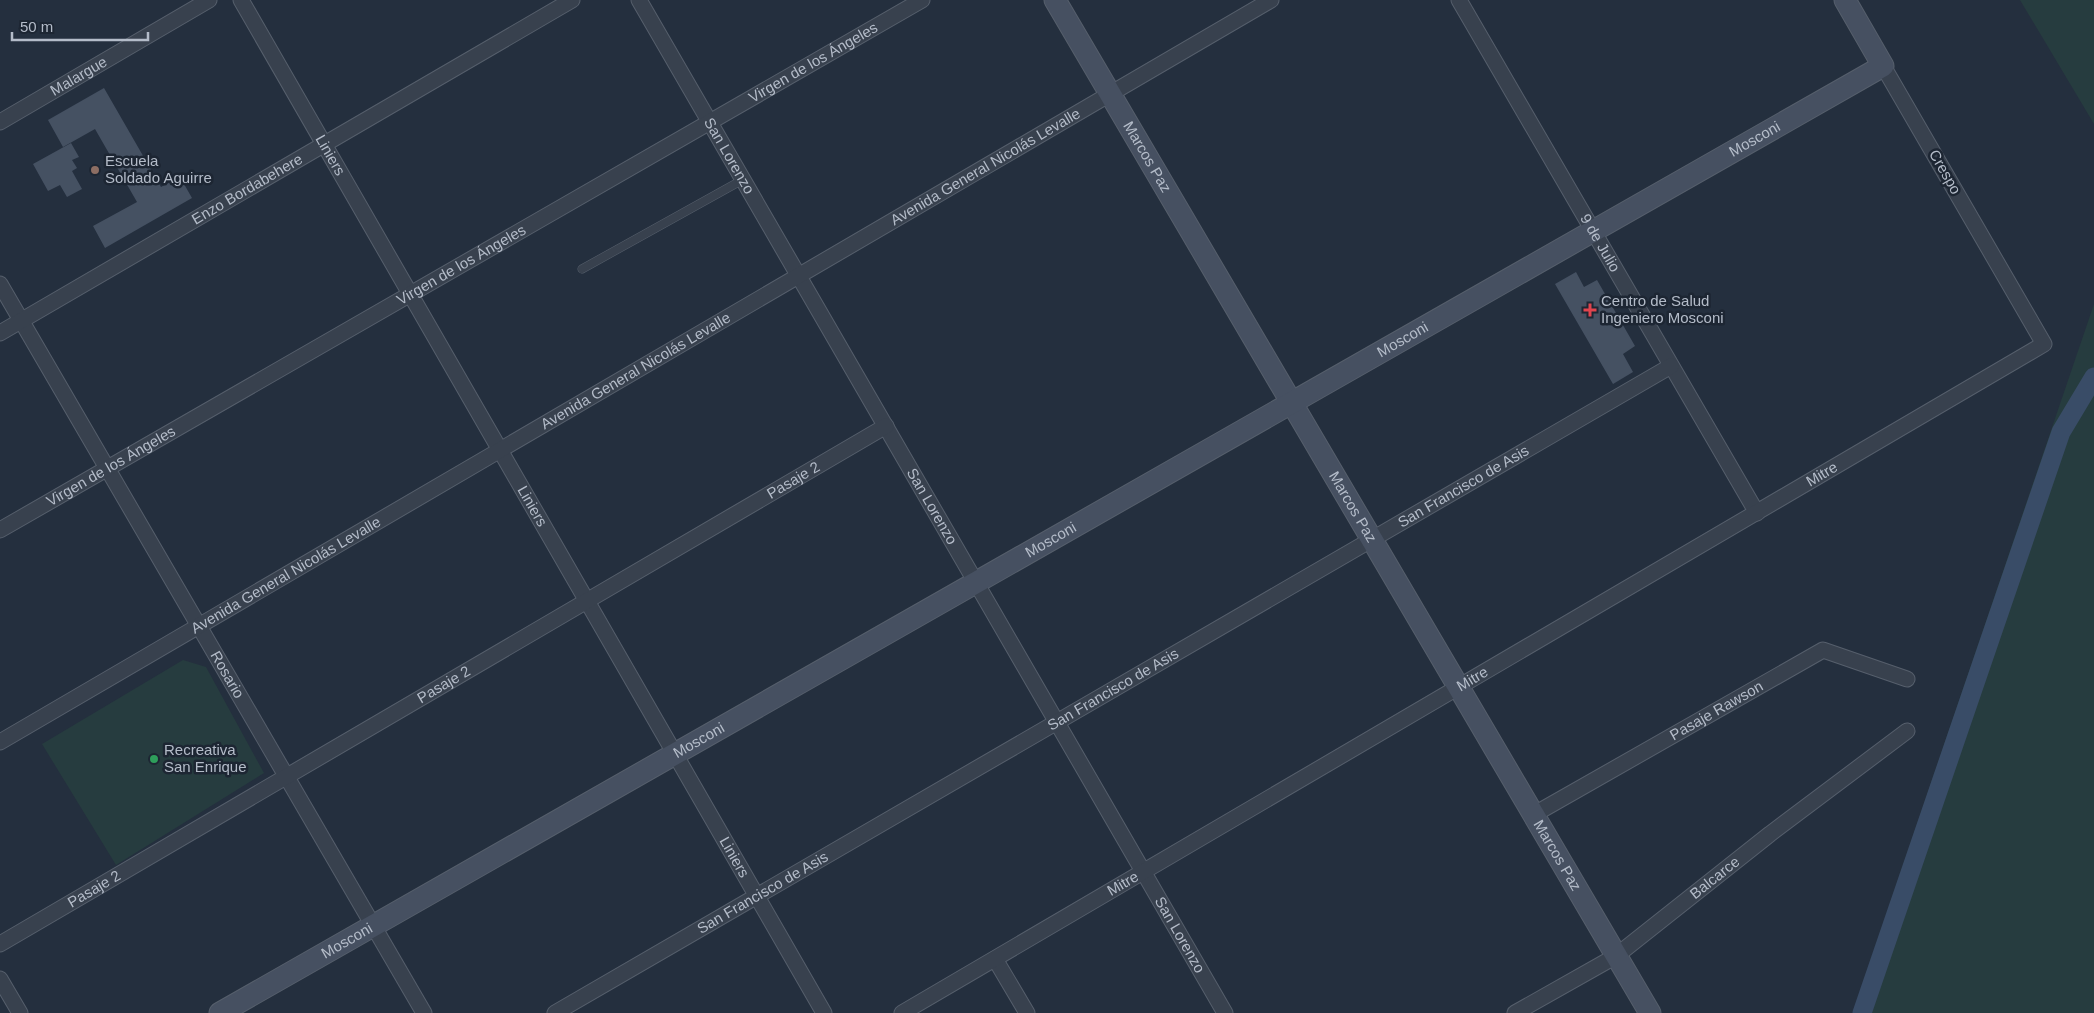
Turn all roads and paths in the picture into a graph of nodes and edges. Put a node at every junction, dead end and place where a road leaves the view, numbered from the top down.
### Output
1 (209, 0) edge
2 (241, 0) edge
3 (572, 0) edge
4 (639, 0) edge
5 (922, 0) edge
6 (1055, 0) edge
7 (1271, 0) edge
8 (1459, 0) edge
9 (1845, 0) edge
10 (1883, 66) junction
11 (1110, 94) junction
12 (711, 121) junction
13 (0, 122) edge
14 (324, 144) junction
15 (744, 179) junction
16 (1593, 230) junction
17 (582, 269) dead end
18 (800, 275) junction
19 (0, 284) edge
20 (410, 294) junction
21 (21, 320) junction
22 (0, 333) edge
23 (2044, 344) joint
24 (1672, 366) junction
25 (1291, 402) junction
26 (886, 426) junction
27 (500, 450) junction
28 (107, 468) junction
29 (1757, 513) junction
30 (0, 530) edge
31 (1372, 540) junction
32 (976, 582) junction
33 (587, 601) junction
34 (199, 626) junction
35 (1907, 679) dead end
36 (1458, 687) junction
37 (1057, 722) junction
38 (1908, 731) dead end
39 (0, 742) edge
40 (675, 754) junction
41 (287, 777) junction
42 (1533, 815) junction
43 (1143, 871) junction
44 (757, 896) junction
45 (373, 926) junction
46 (0, 944) edge
47 (1616, 956) junction
48 (995, 959) junction
49 (0, 979) edge
50 (20, 1013) edge
51 (220, 1013) edge
52 (424, 1013) edge
53 (555, 1013) edge
54 (824, 1013) edge
55 (902, 1013) edge
56 (1027, 1013) edge
57 (1225, 1013) edge
58 (1516, 1013) edge
59 (1650, 1013) edge

1 - 13 street, Malargue
2 - 14 street, Liniers
3 - 14 street, Enzo Bordabehere
4 - 12 street, San Lorenzo
5 - 12 street, Virgen de los Ángeles
6 - 11 street, Marcos Paz
7 - 11 street, Avenida General Nicolás Levalle
8 - 16 street, 9 de Julio
9 - 10 street, Crespo
10 - 16 street, Mosconi
10 - 23 street, Crespo
11 - 18 street, Avenida General Nicolás Levalle
11 - 25 street, Marcos Paz
12 - 15 street, San Lorenzo
12 - 20 street, Virgen de los Ángeles
14 - 20 street, Liniers
14 - 21 street, Enzo Bordabehere
15 - 17 lane
15 - 18 street, San Lorenzo
16 - 24 street, 9 de Julio
16 - 25 street, Mosconi
18 - 26 street, San Lorenzo
18 - 27 street, Avenida General Nicolás Levalle
19 - 21 street, Rosario
20 - 27 street, Liniers
20 - 28 street, Virgen de los Ángeles
21 - 22 street, Enzo Bordabehere
21 - 28 street, Rosario
23 - 29 street, Mitre
24 - 29 street, 9 de Julio
24 - 31 street, San Francisco de Asis
25 - 31 street, Marcos Paz
25 - 32 street, Mosconi
26 - 32 street, San Lorenzo
26 - 33 street, Pasaje 2
27 - 33 street, Liniers
27 - 34 street, Avenida General Nicolás Levalle
28 - 30 street, Virgen de los Ángeles
28 - 34 street, Rosario
29 - 36 street, Mitre
31 - 36 street, Marcos Paz
31 - 37 street, San Francisco de Asis
32 - 37 street, San Lorenzo
32 - 40 street, Mosconi
33 - 40 street, Liniers
33 - 41 street, Pasaje 2
34 - 39 street, Avenida General Nicolás Levalle
34 - 41 street, Rosario
35 - 42 street, Pasaje Rawson
36 - 42 street, Marcos Paz
36 - 43 street, Mitre
37 - 43 street, San Lorenzo
37 - 44 street, San Francisco de Asis
38 - 47 street, Balcarce
40 - 44 street, Liniers
40 - 45 street, Mosconi
41 - 45 street, Rosario
41 - 46 street, Pasaje 2
42 - 47 street, Marcos Paz
43 - 48 street, Mitre
43 - 57 street, San Lorenzo
44 - 53 street, San Francisco de Asis
44 - 54 street, Liniers
45 - 51 street, Mosconi
45 - 52 street, Rosario
47 - 58 street, Balcarce
47 - 59 street, Marcos Paz
48 - 55 street, Mitre
48 - 56 street
49 - 50 street

